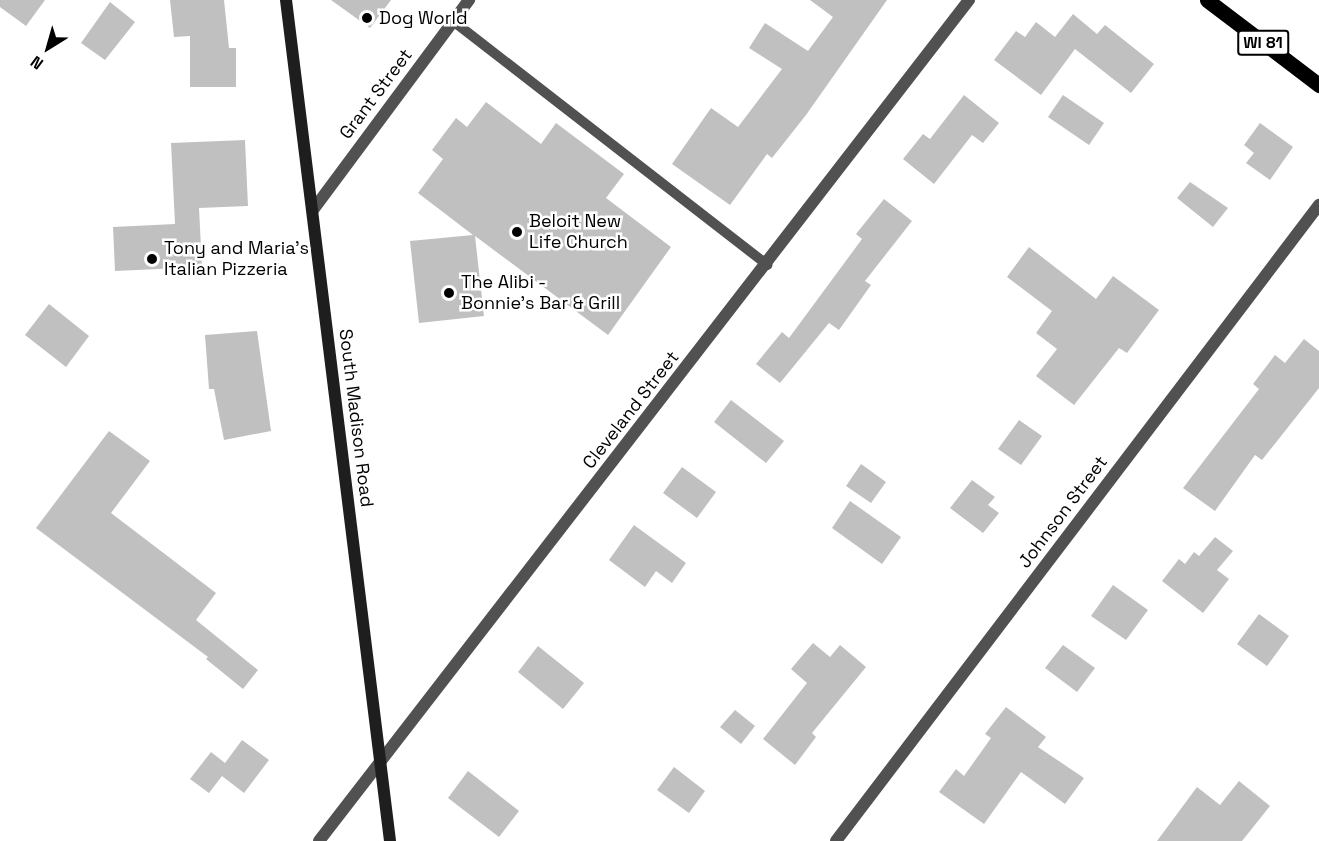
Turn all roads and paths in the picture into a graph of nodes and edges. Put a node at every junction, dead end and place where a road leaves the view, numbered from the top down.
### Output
1 (286, 0) edge
2 (469, 0) edge
3 (969, 0) edge
4 (1207, 0) edge
5 (453, 21) junction
6 (1319, 85) edge
7 (1319, 205) edge
8 (313, 210) junction
9 (768, 265) junction
10 (380, 760) junction
11 (319, 841) edge
12 (390, 841) edge
13 (836, 841) edge

1 - 8 main road, South Madison Road
2 - 5 street, Grant Street
3 - 9 street, Cleveland Street
4 - 6 main road, WI 81
5 - 8 street, Grant Street
5 - 9 lane
7 - 13 street, Johnson Street
8 - 10 main road, South Madison Road
9 - 10 street, Cleveland Street
10 - 11 street, Cleveland Street
10 - 12 main road, South Madison Road

